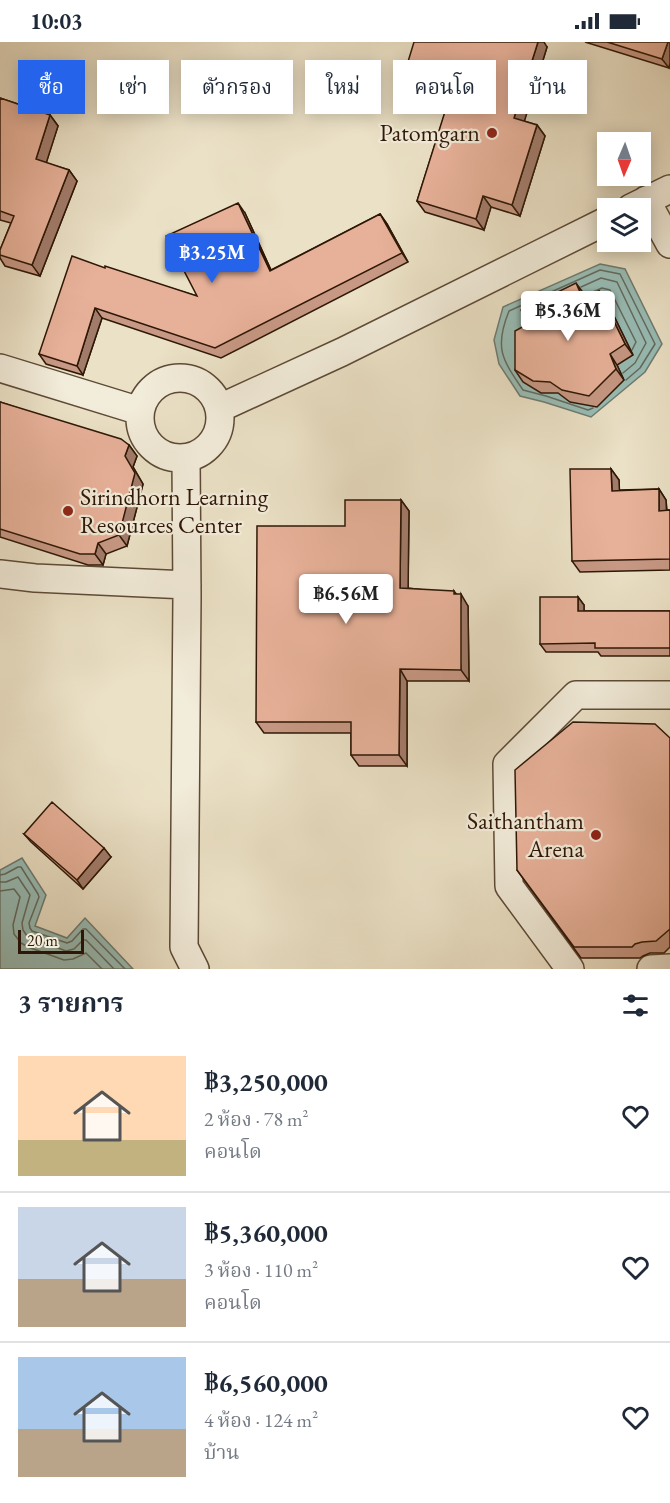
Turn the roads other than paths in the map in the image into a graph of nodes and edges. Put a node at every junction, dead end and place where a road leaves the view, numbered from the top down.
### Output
1 (670, 189) edge
2 (651, 198) edge
3 (651, 220) edge
4 (597, 225) edge
5 (670, 244) edge
6 (0, 368) edge
7 (220, 408) junction
8 (140, 411) junction
9 (186, 458) junction
10 (0, 574) edge
11 (187, 585) junction
12 (670, 695) edge
13 (670, 968) edge
14 (195, 969) edge
15 (570, 969) edge
16 (651, 969) edge

1 - 2 lane
3 - 5 lane
4 - 7 lane
6 - 8 lane
7 - 8 lane
7 - 9 lane
8 - 9 lane
9 - 11 lane
10 - 11 lane
11 - 14 lane
12 - 15 lane
13 - 16 lane

